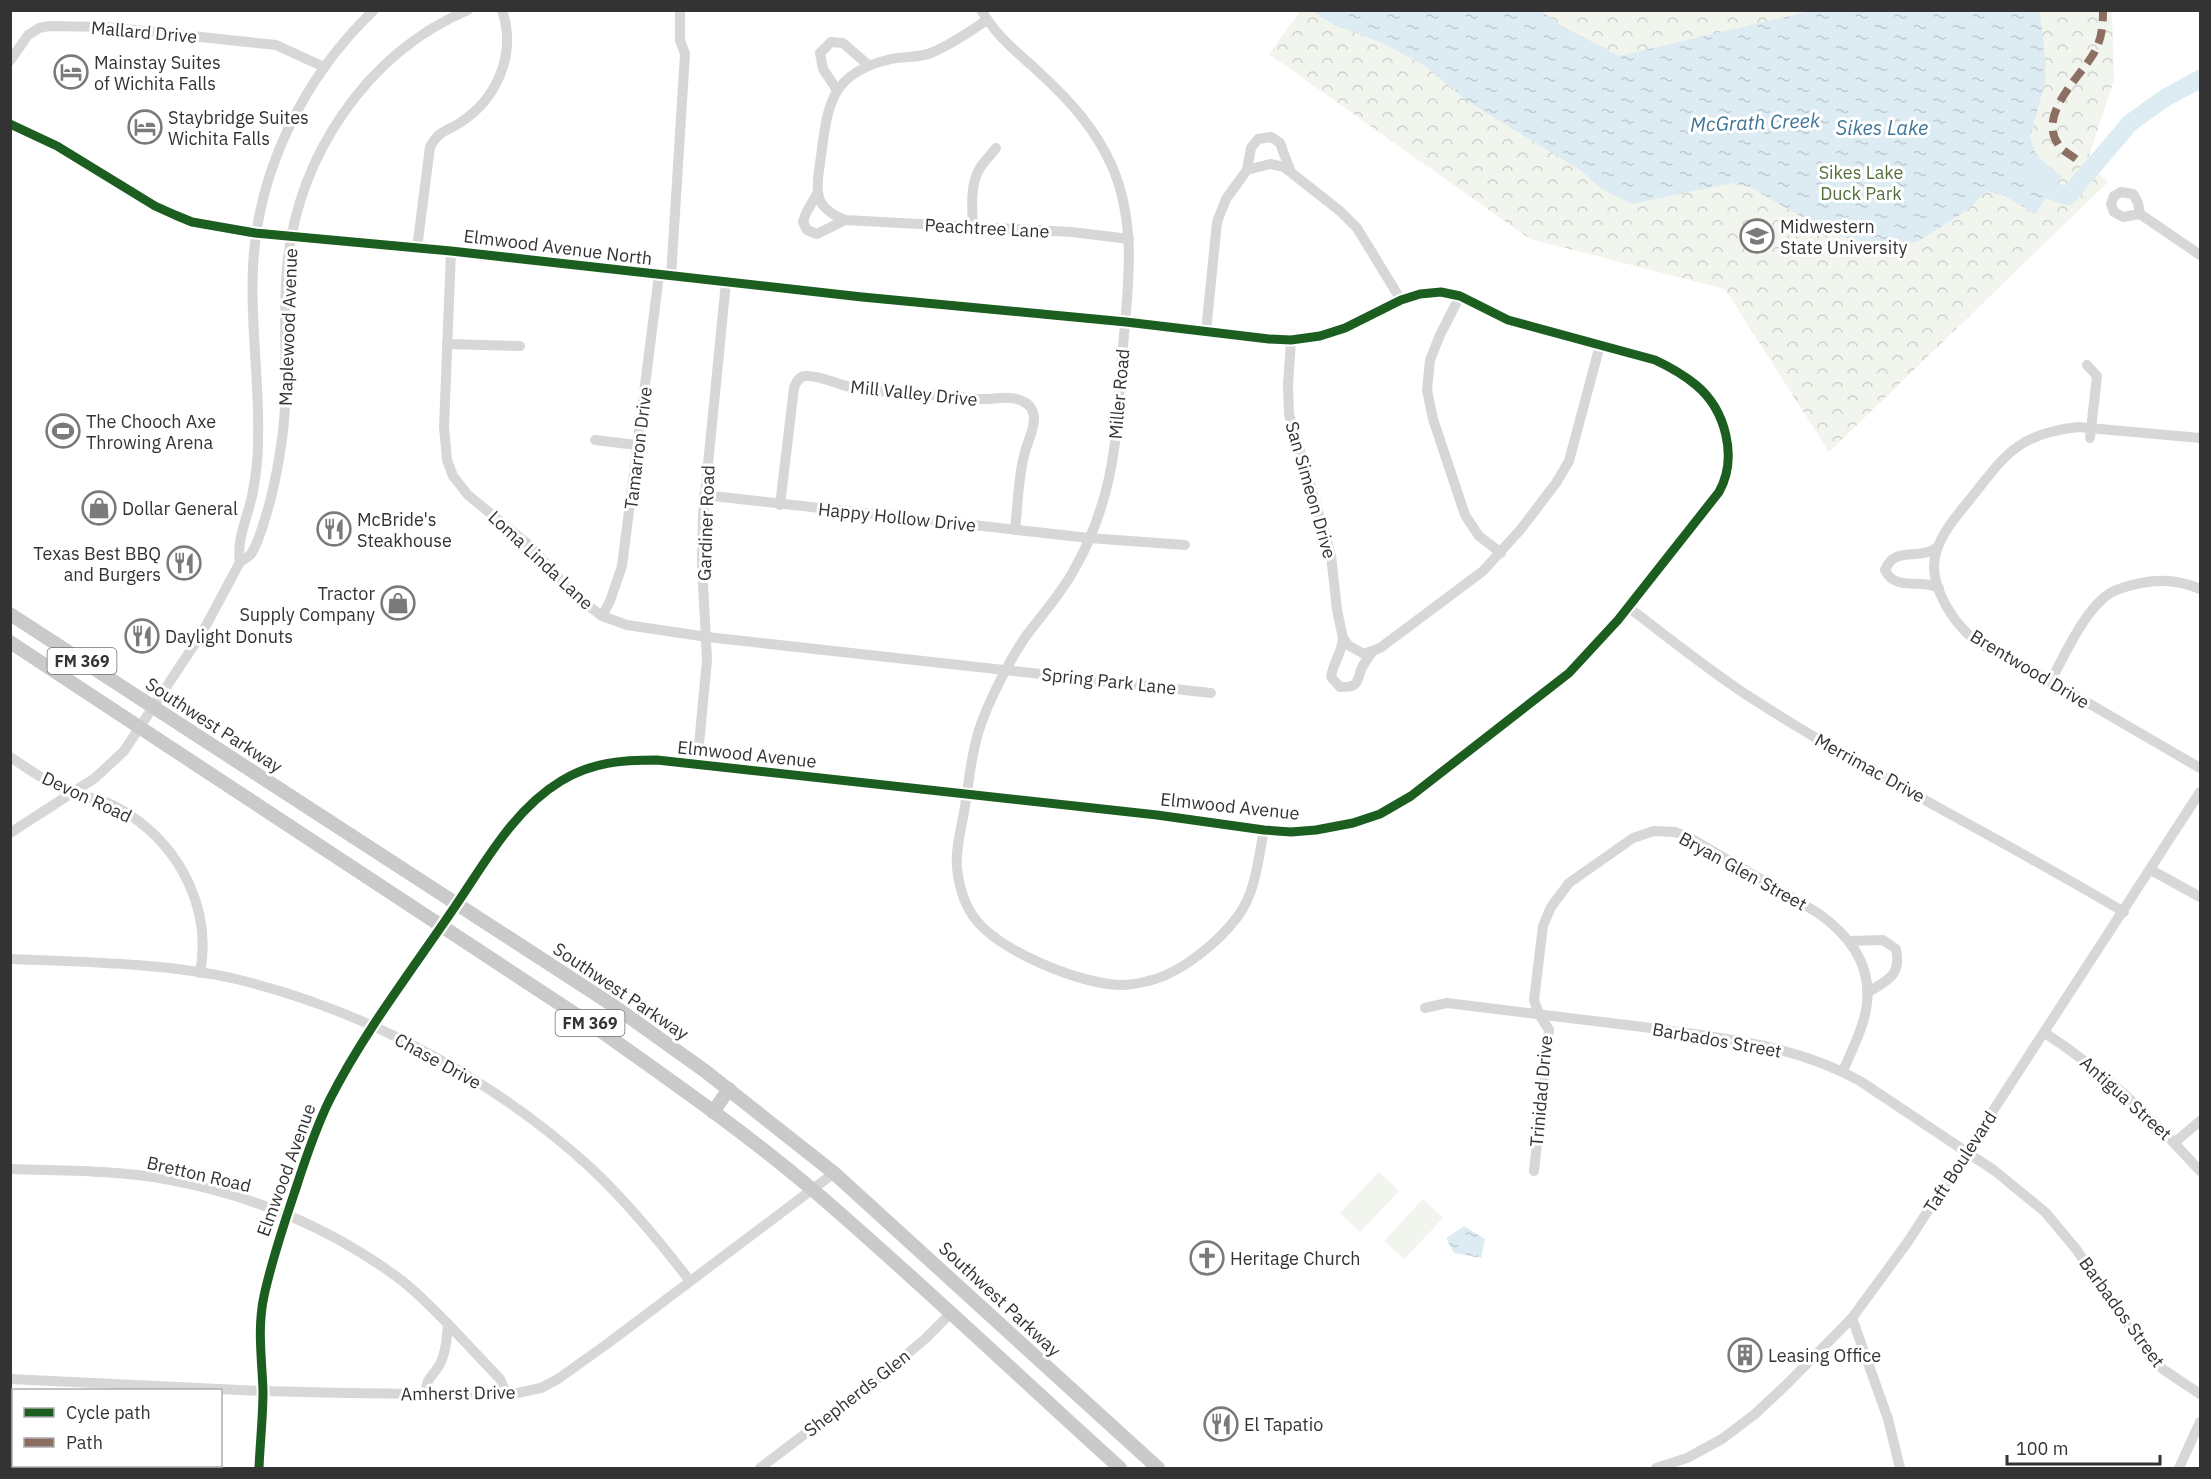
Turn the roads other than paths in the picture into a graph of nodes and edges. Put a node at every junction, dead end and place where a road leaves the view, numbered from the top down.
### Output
1 (374, 10) edge
2 (468, 10) edge
3 (502, 10) edge
4 (680, 10) edge
5 (984, 15) edge
6 (10, 61) edge
7 (867, 64) junction
8 (324, 67) junction
9 (837, 90) junction
10 (10, 124) edge
11 (996, 148) dead end
12 (1247, 170) junction
13 (1290, 170) junction
14 (817, 194) junction
15 (2140, 214) dead end
16 (845, 220) junction
17 (973, 227) junction
18 (255, 233) junction
19 (291, 237) junction
20 (1129, 239) junction
21 (417, 248) junction
22 (451, 251) junction
23 (2200, 255) edge
24 (659, 276) junction
25 (671, 277) junction
26 (726, 282) junction
27 (1460, 296) junction
28 (1401, 300) junction
29 (1126, 321) junction
30 (1206, 331) junction
31 (1291, 340) junction
32 (447, 344) junction
33 (1600, 345) junction
34 (520, 346) dead end
35 (2087, 365) dead end
36 (2091, 433) junction
37 (2200, 438) edge
38 (595, 440) dead end
39 (637, 445) junction
40 (704, 495) junction
41 (780, 505) junction
42 (1015, 530) junction
43 (1089, 538) junction
44 (1185, 545) dead end
45 (1936, 548) junction
46 (1501, 553) junction
47 (240, 562) junction
48 (1939, 588) junction
49 (2200, 589) edge
50 (1628, 607) junction
51 (10, 614) edge
52 (602, 616) junction
53 (707, 636) junction
54 (1343, 639) junction
55 (10, 642) edge
56 (1372, 652) junction
57 (1007, 670) junction
58 (2050, 682) junction
59 (1211, 693) dead end
60 (153, 707) junction
61 (141, 727) junction
62 (10, 757) edge
63 (697, 766) junction
64 (2200, 768) edge
65 (2200, 792) edge
66 (71, 794) junction
67 (967, 794) junction
68 (1264, 830) junction
69 (10, 833) edge
70 (2151, 870) junction
71 (2200, 897) edge
72 (457, 904) junction
73 (2124, 912) junction
74 (442, 926) junction
75 (1850, 941) junction
76 (10, 959) edge
77 (200, 973) junction
78 (1867, 993) junction
79 (1425, 1008) dead end
80 (1539, 1014) junction
81 (374, 1026) junction
82 (2045, 1033) junction
83 (1842, 1071) junction
84 (729, 1089) junction
85 (713, 1112) junction
86 (2200, 1121) edge
87 (2174, 1143) junction
88 (1966, 1152) junction
89 (10, 1169) edge
90 (1534, 1171) dead end
91 (2200, 1171) edge
92 (834, 1173) junction
93 (812, 1189) junction
94 (287, 1215) junction
95 (690, 1281) junction
96 (951, 1314) junction
97 (1852, 1318) junction
98 (447, 1324) junction
99 (10, 1379) edge
100 (220, 1389) edge
101 (222, 1389) edge
102 (262, 1391) junction
103 (426, 1394) junction
104 (2200, 1394) edge
105 (507, 1395) junction
106 (2200, 1422) edge
107 (1136, 1448) junction
108 (259, 1468) edge
109 (760, 1468) edge
110 (1121, 1468) edge
111 (1158, 1468) edge
112 (1656, 1468) edge
113 (1900, 1468) edge
114 (2179, 1468) edge

1 - 8 street, Maplewood Avenue
2 - 19 street, Maplewood Avenue
3 - 21 street
4 - 25 street
5 - 7 street, Peachtree Lane
5 - 20 street, Miller Road
6 - 8 street, Mallard Drive
7 - 9 street, Peachtree Lane
7 - 9 street
8 - 18 street, Maplewood Avenue
9 - 14 street, Peachtree Lane
10 - 18 street, Elmwood Avenue North
11 - 17 street
12 - 13 street
12 - 13 street
12 - 30 street
13 - 28 street
14 - 16 street
14 - 16 street, Peachtree Lane
15 - 23 street
16 - 17 street, Peachtree Lane
17 - 20 street, Peachtree Lane
18 - 19 street, Elmwood Avenue North
18 - 47 street, Maplewood Avenue
19 - 21 street, Elmwood Avenue North
19 - 47 street, Maplewood Avenue
20 - 29 street, Miller Road
21 - 22 street, Elmwood Avenue North
22 - 24 street, Elmwood Avenue North
22 - 32 street, Loma Linda Lane
24 - 25 street, Elmwood Avenue North
24 - 39 street, Tamarron Drive
25 - 26 street, Elmwood Avenue North
26 - 29 street, Elmwood Avenue North
26 - 40 street, Gardiner Road
27 - 28 street, Elmwood Avenue North
27 - 33 street, Elmwood Avenue
27 - 46 street
28 - 31 street, Elmwood Avenue North
29 - 30 street, Elmwood Avenue North
29 - 43 street, Miller Road
30 - 31 street, Elmwood Avenue North
31 - 54 street, San Simeon Drive
32 - 34 street
32 - 52 street, Loma Linda Lane
33 - 46 street
33 - 50 street, Elmwood Avenue
35 - 36 street
36 - 37 street
36 - 45 street
38 - 39 street
39 - 52 street, Tamarron Drive
40 - 41 street, Happy Hollow Drive
40 - 53 street, Gardiner Road
41 - 42 street, Happy Hollow Drive
41 - 42 street, Mill Valley Drive
42 - 43 street, Happy Hollow Drive
43 - 44 street, Happy Hollow Drive
43 - 57 street, Miller Road
45 - 48 street, Brentwood Drive
45 - 48 street
46 - 56 street
47 - 60 street, Maplewood Avenue
48 - 58 street, Brentwood Drive
49 - 58 street
50 - 68 street, Elmwood Avenue
50 - 73 street, Merrimac Drive
51 - 60 main road, Southwest Parkway / FM 369
52 - 53 street, Loma Linda Lane
53 - 57 street, Loma Linda Lane
53 - 63 street, Gardiner Road
54 - 56 street
54 - 56 street
55 - 61 main road, FM 369
57 - 59 street, Spring Park Lane
57 - 67 street, Miller Road
58 - 64 street, Brentwood Drive
60 - 61 street, Maplewood Avenue
60 - 72 main road, Southwest Parkway / FM 369
61 - 66 street, Maplewood Avenue
61 - 74 main road, FM 369
62 - 66 street, Devon Road
63 - 67 street, Elmwood Avenue
63 - 72 street, Elmwood Avenue
65 - 70 street, Taft Boulevard
66 - 69 street, Maplewood Avenue
66 - 77 street, Devon Road
67 - 68 street, Elmwood Avenue
67 - 68 street, Miller Road
70 - 71 street
70 - 73 street, Taft Boulevard
72 - 74 street, Elmwood Avenue
72 - 84 main road, Southwest Parkway / FM 369
73 - 82 street, Taft Boulevard
74 - 81 street, Elmwood Avenue
74 - 85 main road, FM 369
75 - 78 street, Bryan Glen Street
75 - 78 street
75 - 80 street, Bryan Glen Street
76 - 77 street, Chase Drive
77 - 81 street, Chase Drive
78 - 83 street, Bryan Glen Street
79 - 80 street, Barbados Street
80 - 83 street, Barbados Street
80 - 90 street, Trinidad Drive
81 - 94 street, Elmwood Avenue
81 - 95 street, Chase Drive
82 - 87 street, Antigua Street
82 - 88 street, Taft Boulevard
83 - 88 street, Barbados Street
84 - 85 main road
84 - 92 main road, Southwest Parkway / FM 369
85 - 93 main road, FM 369
86 - 87 street
87 - 91 street, Antigua Street
88 - 97 street, Taft Boulevard
88 - 104 street, Barbados Street
89 - 94 street, Bretton Road
92 - 93 street, Amherst Drive
92 - 107 main road, Southwest Parkway / FM 369
93 - 95 street, Amherst Drive
93 - 96 main road, FM 369
94 - 98 street, Bretton Road
94 - 102 street, Elmwood Avenue
95 - 105 street, Amherst Drive
96 - 109 street, Shepherds Glen
96 - 110 main road, FM 369
97 - 112 street, Taft Boulevard
97 - 113 street
98 - 103 street
98 - 105 street, Bretton Road
99 - 100 street, Amherst Drive
101 - 102 street, Amherst Drive
102 - 103 street, Amherst Drive
102 - 108 street, Elmwood Avenue
103 - 105 street, Amherst Drive
106 - 114 street
107 - 110 main road
107 - 111 main road, Southwest Parkway / FM 369

